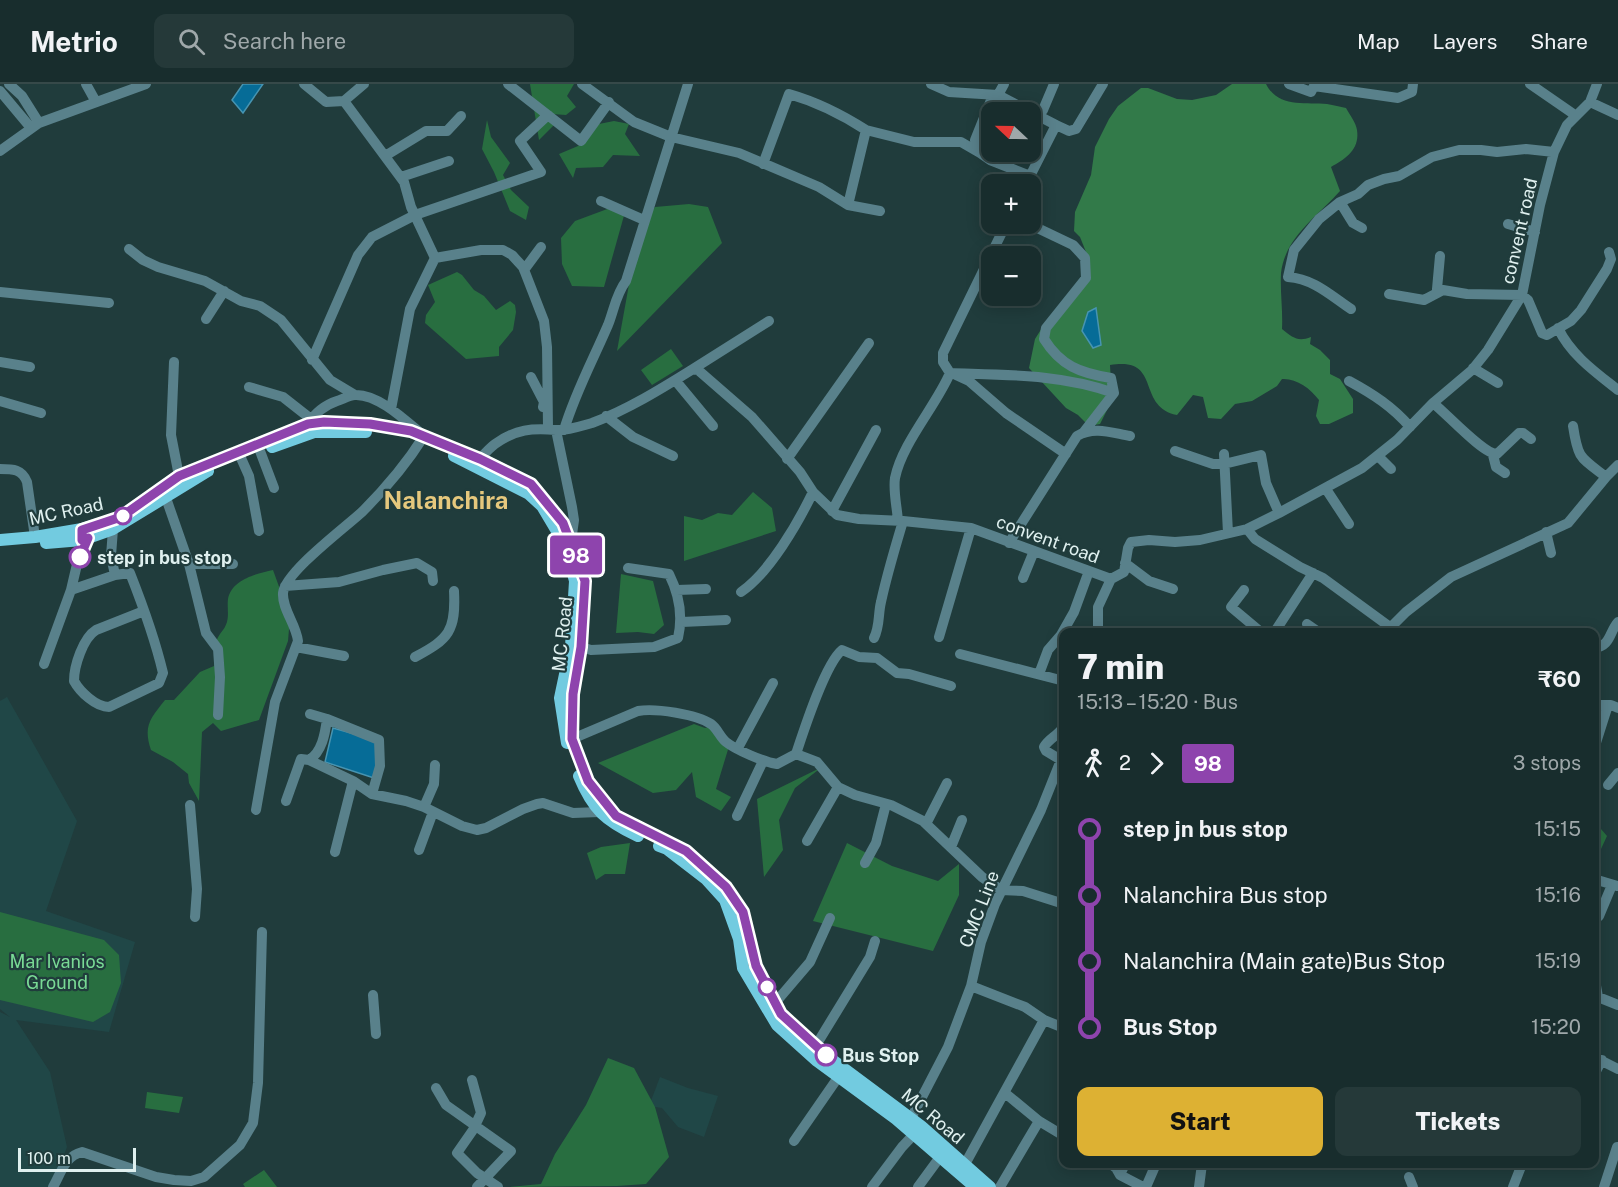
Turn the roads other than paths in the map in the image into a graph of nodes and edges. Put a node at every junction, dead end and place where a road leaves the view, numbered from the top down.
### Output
1 (9, 84) edge
2 (86, 84) edge
3 (146, 84) edge
4 (304, 84) edge
5 (364, 84) edge
6 (508, 84) edge
7 (582, 84) edge
8 (688, 84) edge
9 (931, 84) edge
10 (1004, 84) edge
11 (1054, 84) edge
12 (1103, 84) edge
13 (1289, 84) edge
14 (1413, 84) edge
15 (1530, 84) edge
16 (1597, 84) edge
17 (1314, 85) edge
18 (0, 91) edge
19 (995, 95) junction
20 (344, 101) junction
21 (96, 102) junction
22 (609, 102) junction
23 (1009, 102) edge
24 (1590, 102) junction
25 (1041, 112) edge
26 (548, 115) junction
27 (1575, 115) junction
28 (1618, 115) edge
29 (461, 116) dead end
30 (1041, 118) edge
31 (1056, 125) junction
32 (35, 126) junction
33 (866, 130) junction
34 (671, 137) junction
35 (0, 151) edge
36 (1554, 152) junction
37 (980, 153) junction
38 (385, 156) junction
39 (449, 161) dead end
40 (763, 164) junction
41 (1017, 174) edge
42 (1031, 174) edge
43 (401, 177) junction
44 (601, 201) dead end
45 (1340, 202) junction
46 (848, 205) junction
47 (880, 211) dead end
48 (415, 215) junction
49 (644, 220) junction
50 (1508, 224) dead end
51 (1362, 228) dead end
52 (1041, 230) edge
53 (1535, 232) junction
54 (1001, 234) edge
55 (541, 247) dead end
56 (129, 249) dead end
57 (1609, 252) dead end
58 (1440, 256) dead end
59 (435, 258) junction
60 (523, 268) junction
61 (224, 291) junction
62 (1440, 291) junction
63 (0, 292) edge
64 (1389, 294) dead end
65 (1522, 295) junction
66 (109, 303) dead end
67 (1351, 309) dead end
68 (206, 319) dead end
69 (769, 321) dead end
70 (1558, 328) junction
71 (869, 343) dead end
72 (312, 360) junction
73 (0, 362) edge
74 (174, 362) dead end
75 (30, 367) dead end
76 (1473, 368) junction
77 (693, 369) junction
78 (950, 373) junction
79 (531, 377) dead end
80 (675, 380) junction
81 (1349, 381) dead end
82 (1498, 382) dead end
83 (249, 387) dead end
84 (1618, 390) edge
85 (1114, 393) junction
86 (355, 395) junction
87 (0, 401) edge
88 (1433, 402) junction
89 (391, 409) junction
90 (41, 413) dead end
91 (606, 416) junction
92 (309, 422) junction
93 (712, 426) dead end
94 (1573, 426) dead end
95 (1410, 427) junction
96 (553, 429) junction
97 (876, 430) dead end
98 (1083, 433) junction
99 (1131, 436) dead end
100 (422, 438) junction
101 (1531, 439) dead end
102 (260, 451) junction
103 (1175, 451) dead end
104 (1066, 454) junction
105 (1493, 455) junction
106 (673, 456) dead end
107 (1378, 456) junction
108 (241, 458) junction
109 (787, 459) junction
110 (1224, 459) junction
111 (477, 462) junction
112 (1618, 465) edge
113 (0, 469) edge
114 (1391, 469) dead end
115 (1505, 473) dead end
116 (179, 476) junction
117 (1606, 477) junction
118 (274, 488) dead end
119 (1326, 489) junction
120 (813, 492) junction
121 (166, 498) junction
122 (832, 511) junction
123 (1279, 513) junction
124 (901, 521) junction
125 (1349, 524) dead end
126 (971, 528) junction
127 (113, 529) junction
128 (1247, 529) junction
129 (259, 531) dead end
130 (1228, 532) junction
131 (1546, 532) junction
132 (84, 536) junction
133 (35, 537) junction
134 (0, 540) edge
135 (572, 542) junction
136 (1009, 543) junction
137 (0, 547) edge
138 (1034, 551) junction
139 (1551, 553) dead end
140 (1125, 563) junction
141 (189, 564) junction
142 (233, 564) dead end
143 (628, 568) dead end
144 (1089, 571) junction
145 (1313, 573) junction
146 (115, 575) junction
147 (1023, 578) dead end
148 (1111, 579) junction
149 (434, 581) dead end
150 (285, 586) junction
151 (1173, 589) dead end
152 (71, 590) junction
153 (706, 590) dead end
154 (1244, 590) dead end
155 (454, 591) dead end
156 (676, 591) junction
157 (741, 592) dead end
158 (144, 611) junction
159 (726, 620) dead end
160 (681, 622) junction
161 (1618, 622) edge
162 (1307, 624) dead end
163 (1064, 628) edge
164 (1098, 628) edge
165 (1256, 628) edge
166 (1277, 628) edge
167 (1313, 628) edge
168 (1386, 628) edge
169 (1390, 628) edge
170 (1059, 636) edge
171 (874, 638) dead end
172 (939, 638) dead end
173 (296, 647) junction
174 (581, 647) junction
175 (1599, 647) edge
176 (960, 654) dead end
177 (344, 656) dead end
178 (415, 657) dead end
179 (44, 664) dead end
180 (1039, 674) junction
181 (1059, 680) edge
182 (772, 683) dead end
183 (951, 686) dead end
184 (1613, 707) edge
185 (310, 714) dead end
186 (218, 715) dead end
187 (327, 718) junction
188 (1059, 735) edge
189 (1599, 738) edge
190 (572, 739) junction
191 (738, 748) junction
192 (796, 754) junction
193 (1059, 759) edge
194 (309, 760) junction
195 (763, 761) junction
196 (435, 765) dead end
197 (1059, 765) edge
198 (1618, 773) edge
199 (353, 781) junction
200 (947, 783) dead end
201 (1608, 785) dead end
202 (838, 787) junction
203 (372, 795) junction
204 (286, 801) dead end
205 (886, 804) junction
206 (190, 805) dead end
207 (428, 809) junction
208 (256, 810) dead end
209 (600, 812) junction
210 (737, 816) dead end
211 (962, 820) dead end
212 (926, 824) junction
213 (807, 841) dead end
214 (951, 847) junction
215 (418, 850) dead end
216 (335, 852) dead end
217 (865, 863) dead end
218 (1599, 880) edge
219 (1615, 885) edge
220 (1001, 890) junction
221 (1059, 902) edge
222 (1599, 916) edge
223 (195, 917) dead end
224 (830, 918) dead end
225 (262, 932) dead end
226 (875, 941) dead end
227 (971, 986) junction
228 (373, 995) dead end
229 (1599, 997) edge
230 (775, 1003) junction
231 (1618, 1005) edge
232 (1044, 1020) junction
233 (1059, 1026) edge
234 (376, 1034) dead end
235 (814, 1047) junction
236 (1599, 1060) edge
237 (1618, 1069) edge
238 (839, 1076) junction
239 (472, 1080) dead end
240 (436, 1088) dead end
241 (1005, 1093) junction
242 (1039, 1121) junction
243 (475, 1125) junction
244 (913, 1127) junction
245 (1059, 1133) edge
246 (794, 1141) dead end
247 (1617, 1147) edge
248 (940, 1157) junction
249 (964, 1166) junction
250 (1116, 1168) edge
251 (1123, 1168) edge
252 (1154, 1168) edge
253 (1201, 1168) edge
254 (1520, 1168) edge
255 (1120, 1175) junction
256 (481, 1182) edge
257 (191, 1184) edge
258 (53, 1187) edge
259 (498, 1187) edge
260 (872, 1187) edge
261 (918, 1187) edge
262 (975, 1187) edge
263 (990, 1187) edge
264 (1000, 1187) edge
265 (1145, 1187) edge
266 (1199, 1187) edge
267 (1513, 1187) edge
268 (1604, 1187) edge

1 - 32 street
2 - 21 street
3 - 21 street
4 - 20 street
5 - 20 street
6 - 26 street
7 - 22 street
8 - 34 street
9 - 19 street
10 - 19 street
11 - 25 street
12 - 31 street
13 - 17 street
14 - 17 street
15 - 27 street
16 - 24 street
18 - 32 street
19 - 23 street
19 - 37 street
20 - 38 street
21 - 32 street
22 - 26 street
22 - 34 street
24 - 27 street, convent road
24 - 28 street
26 - 48 street
27 - 36 street, convent road
29 - 38 street
30 - 31 street
31 - 42 street
32 - 35 street
33 - 37 street
33 - 40 street
33 - 46 street
34 - 40 street
34 - 49 street
36 - 45 street
36 - 53 street, convent road
37 - 41 street
38 - 43 street
39 - 43 street
40 - 46 street
43 - 48 street
44 - 49 street
45 - 51 street
45 - 67 street
46 - 47 street
48 - 59 street
48 - 72 street
49 - 96 street
50 - 53 street
52 - 85 street
53 - 65 street, convent road
54 - 78 street
55 - 60 street
56 - 61 street
57 - 70 street
58 - 62 street
59 - 60 street
59 - 89 street
60 - 96 street
61 - 68 street
61 - 72 street
62 - 64 street
62 - 65 street
63 - 66 street
65 - 70 street
65 - 76 street, convent road
69 - 77 street
70 - 84 street
71 - 109 street
72 - 86 street
73 - 75 street
74 - 116 street
76 - 82 street
76 - 88 street, convent road
77 - 80 street
77 - 109 street, convent road
78 - 85 street
78 - 104 street
78 - 124 street
79 - 96 street
80 - 91 street
80 - 93 street
81 - 95 street
83 - 92 street
85 - 98 street
86 - 89 street
86 - 92 street
87 - 90 street
88 - 95 street, convent road
88 - 105 street
89 - 100 street
91 - 96 street
91 - 106 street
92 - 100 main road, MC Road
92 - 116 main road, MC Road
94 - 117 street
95 - 107 street, convent road
96 - 111 street
96 - 135 street
97 - 122 street
98 - 99 street
98 - 104 street
100 - 102 main road, MC Road
100 - 111 main road, MC Road
100 - 150 street
101 - 105 street
102 - 108 main road, MC Road
102 - 118 street
103 - 110 street
104 - 136 street
105 - 115 street
107 - 114 street
107 - 119 street, convent road
108 - 121 main road, MC Road
108 - 129 street
109 - 120 street, convent road
110 - 123 street
110 - 130 street
111 - 135 main road, MC Road
111 - 209 main road, MC Road
112 - 117 street
113 - 133 street
116 - 132 main road, MC Road
117 - 131 street
119 - 123 street, convent road
119 - 125 street
120 - 122 street, convent road
120 - 157 street
121 - 127 main road, MC Road
121 - 141 street
122 - 124 street, convent road
123 - 128 street, convent road
124 - 126 street, convent road
124 - 171 street
126 - 136 street, convent road
126 - 172 street
127 - 132 main road, MC Road
127 - 146 street
128 - 130 street, convent road
128 - 145 street
130 - 140 street, convent road
131 - 139 street
131 - 169 street
132 - 133 main road, MC Road
132 - 137 main road, MC Road
132 - 152 street
133 - 134 main road, MC Road
135 - 174 main road, MC Road
136 - 138 street, convent road
138 - 144 street, convent road
138 - 147 street
140 - 148 street, convent road
140 - 151 street
141 - 142 street
141 - 186 street
143 - 156 street
144 - 148 street, convent road
144 - 163 street
145 - 166 street
145 - 168 street
146 - 152 street
146 - 158 street
148 - 164 street
149 - 150 street
150 - 173 street
152 - 179 street
153 - 156 street
154 - 165 street
155 - 178 street
156 - 160 street
158 - 158 street
159 - 160 street
160 - 174 street
161 - 175 street
162 - 167 street
170 - 180 street
173 - 177 street
173 - 208 street
174 - 190 main road, MC Road
176 - 180 street
180 - 181 street
182 - 191 street
183 - 192 street
184 - 189 street
185 - 187 street
187 - 194 street
187 - 203 street
188 - 193 street, CMC Line
190 - 191 street
190 - 230 main road, MC Road
191 - 195 street
192 - 195 street
192 - 202 street
194 - 199 street
194 - 204 street
195 - 210 street
196 - 207 street
197 - 220 street, CMC Line
198 - 201 street
199 - 203 street
199 - 216 street
200 - 212 street
202 - 205 street
202 - 213 street
203 - 207 street
205 - 212 street
205 - 217 street
206 - 223 street
207 - 209 street
207 - 215 street
209 - 238 main road, MC Road
211 - 214 street
212 - 214 street
214 - 220 street
218 - 219 street
219 - 222 street
220 - 221 street
220 - 227 street, CMC Line
224 - 230 street
225 - 257 street
226 - 235 street
227 - 232 street
227 - 244 street, CMC Line
228 - 234 street
229 - 231 street
230 - 235 main road, MC Road
232 - 233 street
232 - 241 street
235 - 244 main road, MC Road
236 - 237 street
238 - 244 main road, MC Road
238 - 246 street
239 - 243 street
240 - 243 street
241 - 242 street
241 - 249 street
242 - 245 street
242 - 264 street
243 - 256 street
243 - 256 street
244 - 248 main road, MC Road
244 - 249 main road, MC Road
244 - 260 street, CMC Line
247 - 268 street
248 - 261 street
248 - 262 main road, MC Road
249 - 263 main road, MC Road
250 - 255 street
251 - 255 street
252 - 265 street
253 - 266 street
254 - 267 street
255 - 265 street
256 - 259 street
257 - 258 street

